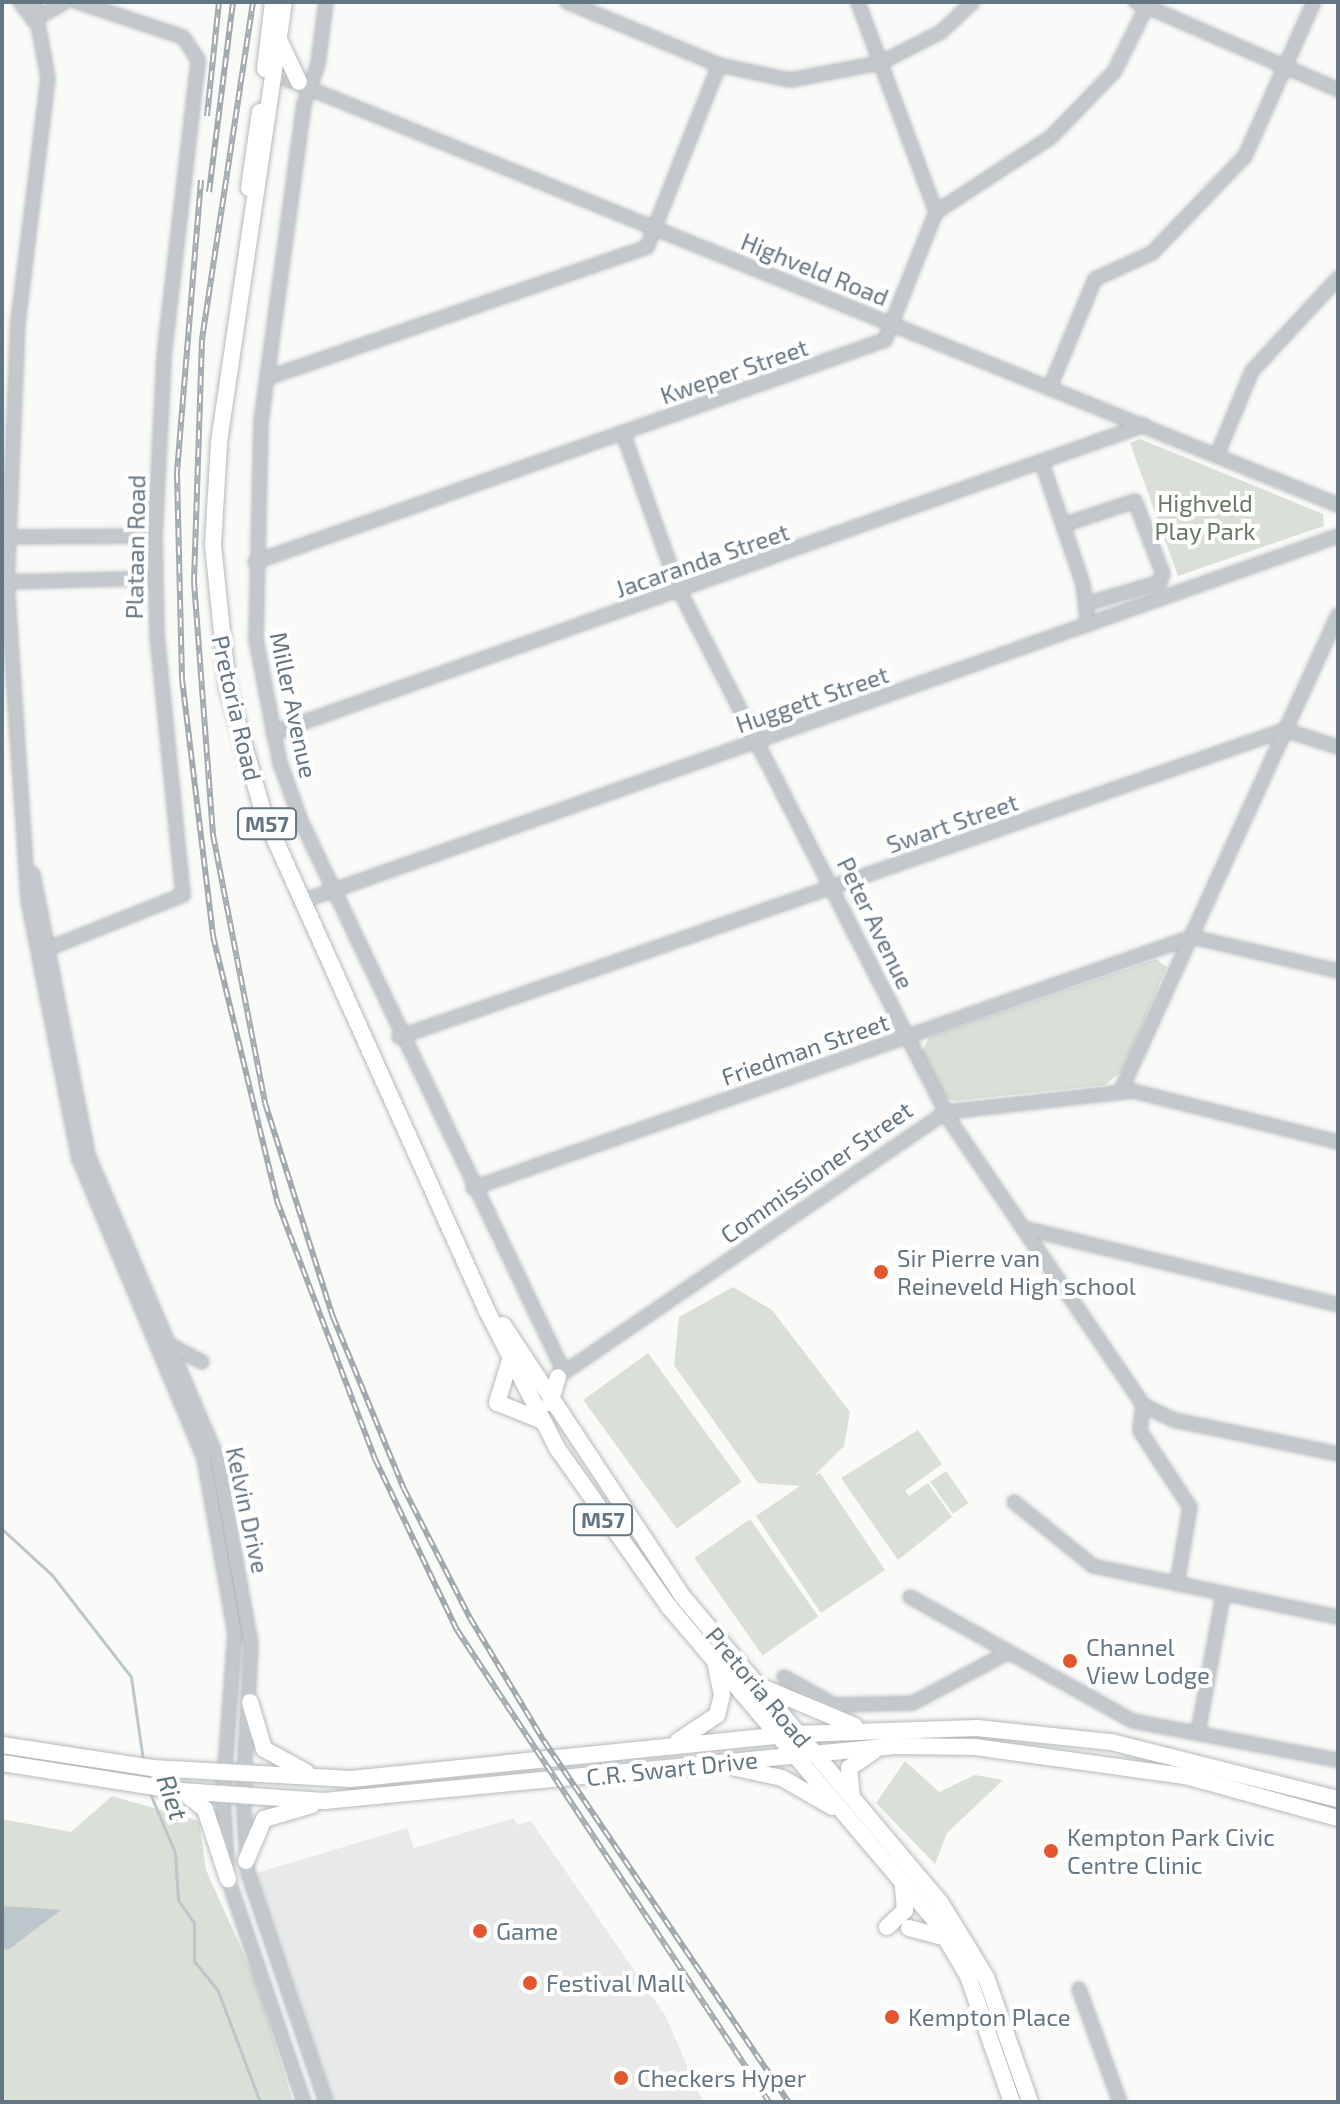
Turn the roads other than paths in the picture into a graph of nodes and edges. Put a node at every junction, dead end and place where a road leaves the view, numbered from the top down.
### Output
1 (20, 2) edge
2 (34, 2) edge
3 (65, 2) edge
4 (78, 2) edge
5 (273, 2) edge
6 (284, 2) edge
7 (326, 2) edge
8 (567, 2) edge
9 (858, 2) edge
10 (973, 2) edge
11 (1314, 2) edge
12 (1144, 4) edge
13 (38, 18) junction
14 (280, 41) junction
15 (880, 63) junction
16 (719, 65) junction
17 (1286, 67) junction
18 (270, 72) junction
19 (301, 83) junction
20 (1338, 90) edge
21 (272, 98) junction
22 (936, 212) junction
23 (655, 227) junction
24 (1338, 278) edge
25 (893, 324) junction
26 (233, 336) junction
27 (267, 378) junction
28 (1050, 387) junction
29 (1144, 425) junction
30 (623, 433) junction
31 (1217, 455) junction
32 (1042, 463) junction
33 (1338, 505) edge
34 (1063, 525) junction
35 (155, 536) junction
36 (1338, 536) edge
37 (8, 537) junction
38 (255, 562) junction
39 (155, 578) junction
40 (7, 582) junction
41 (679, 590) junction
42 (1086, 604) junction
43 (1338, 615) edge
44 (1088, 625) junction
45 (1285, 730) junction
46 (273, 733) junction
47 (761, 740) junction
48 (1338, 747) edge
49 (834, 887) junction
50 (330, 890) junction
51 (300, 902) junction
52 (1192, 937) junction
53 (44, 951) junction
54 (1338, 971) edge
55 (399, 1037) junction
56 (907, 1037) junction
57 (1121, 1090) junction
58 (946, 1112) junction
59 (1338, 1142) edge
60 (473, 1188) junction
61 (1023, 1228) junction
62 (474, 1275) junction
63 (1338, 1305) edge
64 (170, 1344) junction
65 (510, 1360) junction
66 (202, 1362) dead end
67 (561, 1374) junction
68 (540, 1396) junction
69 (1143, 1405) junction
70 (542, 1420) junction
71 (1338, 1454) edge
72 (1014, 1502) dead end
73 (1177, 1584) junction
74 (1223, 1595) junction
75 (910, 1597) dead end
76 (1338, 1617) edge
77 (1007, 1653) junction
78 (714, 1660) junction
79 (784, 1677) dead end
80 (755, 1681) junction
81 (250, 1702) junction
82 (866, 1729) junction
83 (1198, 1733) junction
84 (797, 1734) junction
85 (777, 1736) junction
86 (2, 1745) edge
87 (894, 1746) junction
88 (662, 1747) junction
89 (815, 1753) junction
90 (794, 1755) junction
91 (1338, 1760) edge
92 (2, 1763) edge
93 (697, 1765) junction
94 (225, 1775) junction
95 (244, 1776) junction
96 (351, 1779) junction
97 (181, 1791) junction
98 (223, 1795) junction
99 (243, 1796) junction
100 (853, 1799) junction
101 (1338, 1799) edge
102 (324, 1801) junction
103 (1338, 1818) edge
104 (850, 1819) junction
105 (246, 1861) junction
106 (228, 1879) junction
107 (902, 1882) junction
108 (887, 1927) dead end
109 (909, 1928) dead end
110 (947, 1938) junction
111 (1079, 1989) dead end
112 (304, 2102) edge
113 (326, 2102) edge
114 (1012, 2102) edge
115 (1030, 2102) edge
116 (1120, 2102) edge

1 - 13 street
2 - 13 street
3 - 13 street
4 - 35 street, Plataan Road
5 - 18 main road, Pretoria Road / M57
6 - 14 main road, Pretoria Road / M57
7 - 19 street, M57
8 - 16 street
9 - 15 street
10 - 15 street
11 - 17 street
12 - 17 street
12 - 22 street
13 - 37 street, Kelvin Drive
14 - 18 main road, Pretoria Road / M57
14 - 19 main road
15 - 16 street
15 - 22 street
16 - 23 street
17 - 20 street
17 - 28 street
18 - 19 street, Highveld Road
18 - 21 main road, Pretoria Road / M57
18 - 26 main road, Pretoria Road / M57
19 - 21 main road
19 - 23 street, Highveld Road
19 - 27 street, Miller Avenue / M57
21 - 26 main road, Pretoria Road / M57
22 - 25 street, Kweper Street
23 - 25 street, Highveld Road
23 - 27 street
24 - 31 street
25 - 28 street, Highveld Road
25 - 30 street, Kweper Street
26 - 51 main road, Pretoria Road / M57
27 - 38 street, Miller Avenue / M57
28 - 29 street, Highveld Road
29 - 31 street, Highveld Road
29 - 32 street, Jacaranda Street
30 - 38 street, Kweper Street
30 - 41 street, Peter Avenue
31 - 33 street, Highveld Road
32 - 34 street
32 - 41 street, Jacaranda Street
34 - 42 street
34 - 42 street
35 - 37 street
35 - 39 street, Plataan Road
36 - 44 street, Huggett Street
37 - 40 street, Kelvin Drive
38 - 46 street, Miller Avenue / M57
39 - 40 street
39 - 53 street, Plataan Road
40 - 53 street, Kelvin Drive
41 - 46 street, Jacaranda Street
41 - 47 street, Peter Avenue
42 - 44 street
43 - 45 street
44 - 47 street, Huggett Street
45 - 48 street
45 - 49 street, Swart Street
45 - 52 street
46 - 50 street, Miller Avenue / M57
47 - 49 street, Peter Avenue
47 - 50 street, Huggett Street
49 - 55 street, Swart Street
49 - 56 street, Peter Avenue
50 - 51 street, Huggett Street
50 - 55 street, Miller Avenue / M57
51 - 62 main road, Pretoria Road / M57
52 - 54 street
52 - 56 street, Friedman Street
52 - 57 street
53 - 64 street, Kelvin Drive
53 - 94 street, Kelvin Drive
55 - 60 street, Miller Avenue / M57
56 - 58 street, Peter Avenue
56 - 60 street, Friedman Street
57 - 58 street, Commissioner Street
57 - 59 street, Commissioner Street
58 - 61 street, Peter Avenue
58 - 67 street, Commissioner Street
60 - 67 street, Miller Avenue / M57
61 - 63 street
61 - 69 street, Peter Avenue
62 - 65 main road, Pretoria Road / M57
62 - 68 main road, Pretoria Road / M57
64 - 66 street
64 - 81 street, Kelvin Drive
65 - 68 main road, Pretoria Road / M57
65 - 70 main road
67 - 68 main road
68 - 70 main road, Pretoria Road / M57
68 - 80 main road, Pretoria Road / M57
69 - 71 street
69 - 73 street
70 - 78 main road, Pretoria Road / M57
72 - 73 street
73 - 74 street
74 - 76 street
74 - 83 street
75 - 77 street
77 - 79 street
77 - 83 street
78 - 85 main road, Pretoria Road / M57
78 - 88 main road
80 - 82 main road
80 - 84 main road, Pretoria Road / M57
81 - 95 street, Kelvin Drive
81 - 96 main road
82 - 84 main road, C.R. Swart Drive
82 - 101 main road, C.R. Swart Drive
83 - 91 street
84 - 85 main road, C.R. Swart Drive
84 - 89 main road, Pretoria Road / M57
85 - 88 main road, C.R. Swart Drive
85 - 90 main road, Pretoria Road / M57
86 - 94 main road, C.R. Swart Drive
87 - 89 main road, C.R. Swart Drive
87 - 100 main road
87 - 103 main road, C.R. Swart Drive
88 - 96 main road, C.R. Swart Drive
89 - 90 main road, C.R. Swart Drive
89 - 100 main road, Pretoria Road / M57
90 - 93 main road, C.R. Swart Drive
90 - 104 main road, Pretoria Road / M57
92 - 97 main road, C.R. Swart Drive
93 - 102 main road, C.R. Swart Drive
93 - 104 main road
94 - 95 main road, C.R. Swart Drive
94 - 98 street, Kelvin Drive
95 - 96 main road, C.R. Swart Drive
95 - 99 street, Kelvin Drive
97 - 98 main road, C.R. Swart Drive
97 - 106 main road
98 - 99 main road, C.R. Swart Drive
98 - 106 street, Kelvin Drive
99 - 102 main road, C.R. Swart Drive
99 - 105 street, Kelvin Drive
100 - 115 main road, Pretoria Road / M57
102 - 105 main road
104 - 107 main road, Pretoria Road / M57
105 - 113 street, Kelvin Drive
106 - 112 street, Kelvin Drive
107 - 108 main road
107 - 110 main road, Pretoria Road / M57
109 - 110 main road
110 - 114 main road, Pretoria Road / M57
111 - 116 street

